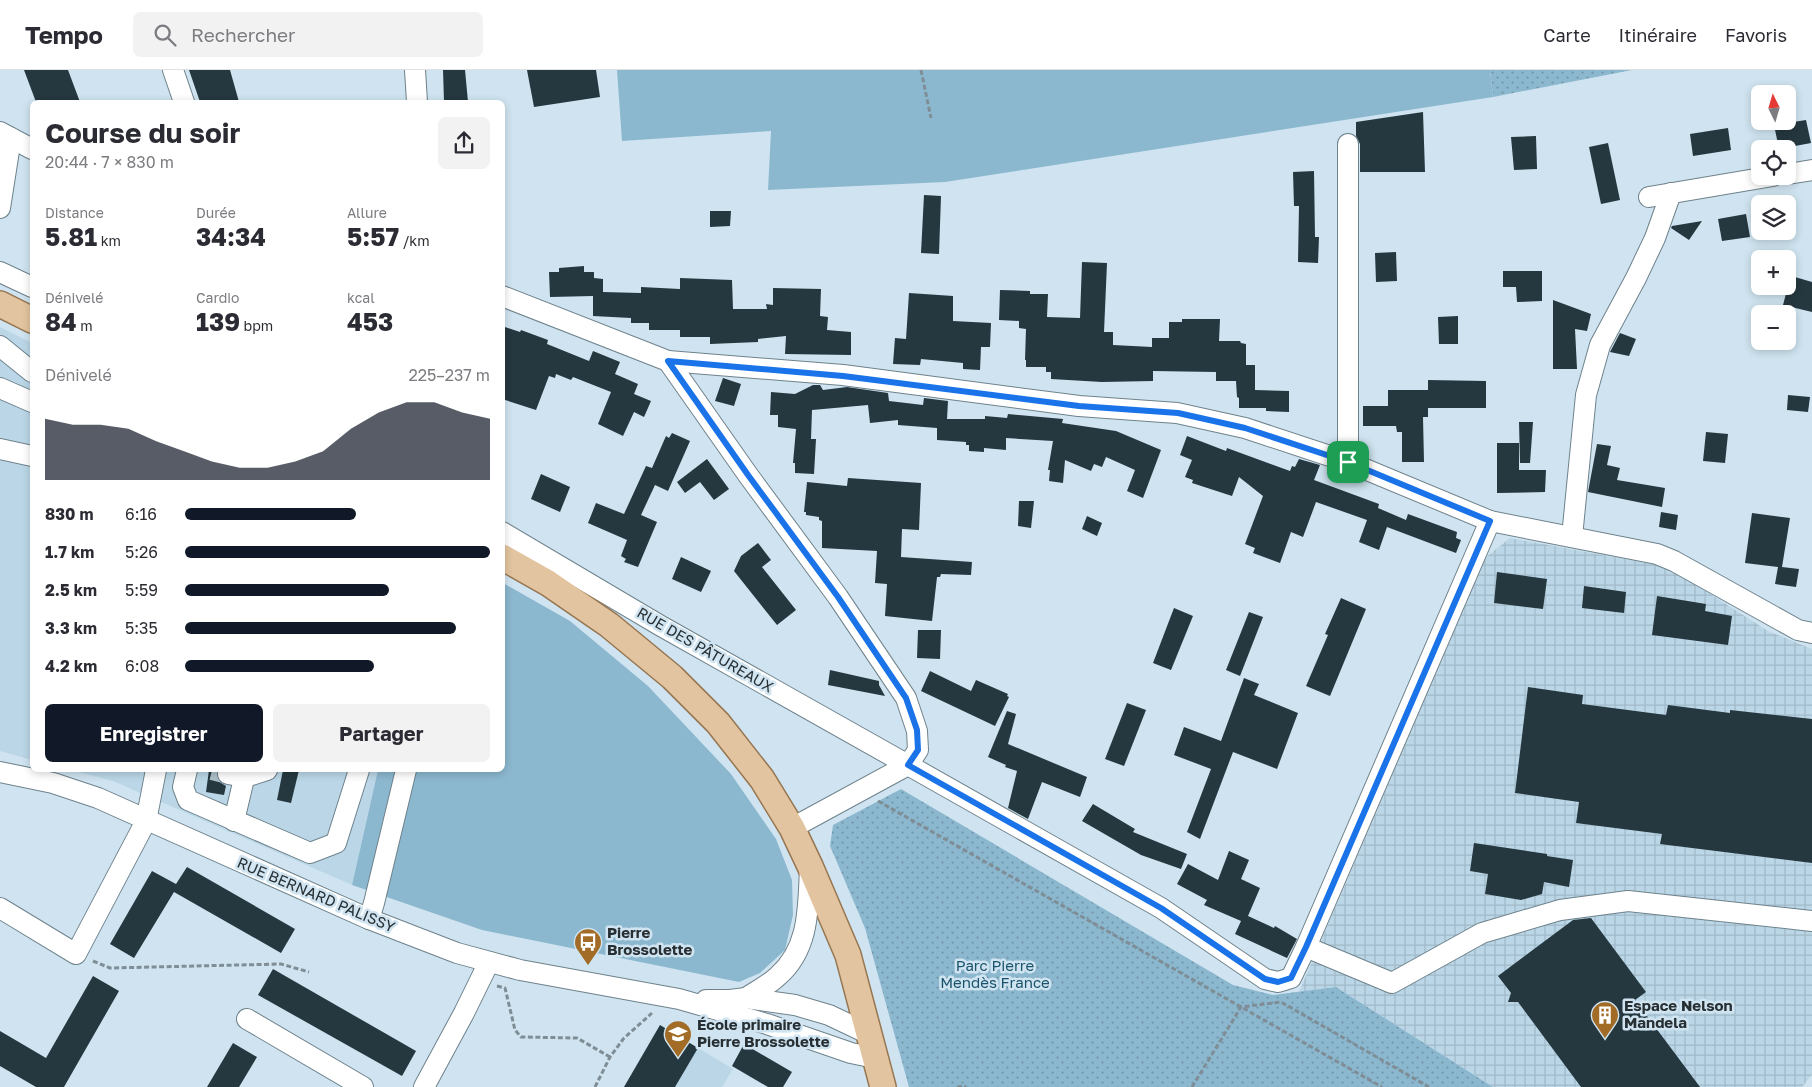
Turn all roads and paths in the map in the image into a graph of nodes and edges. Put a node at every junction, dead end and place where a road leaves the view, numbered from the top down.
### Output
1 (173, 70) edge
2 (414, 70) edge
3 (921, 70) edge
4 (183, 100) edge
5 (417, 100) edge
6 (931, 118) dead end
7 (5, 135) edge
8 (1348, 144) dead end
9 (30, 148) edge
10 (1812, 170) edge
11 (1796, 173) edge
12 (1751, 180) edge
13 (1671, 193) junction
14 (1649, 197) dead end
15 (0, 208) edge
16 (0, 272) edge
17 (30, 286) edge
18 (505, 297) edge
19 (0, 304) edge
20 (30, 319) edge
21 (0, 346) edge
22 (668, 361) junction
23 (30, 370) edge
24 (0, 388) edge
25 (30, 401) edge
26 (0, 449) edge
27 (30, 456) edge
28 (1348, 462) junction
29 (1490, 521) junction
30 (505, 534) edge
31 (1572, 537) junction
32 (505, 559) edge
33 (1812, 633) edge
34 (908, 765) junction
35 (0, 772) edge
36 (156, 772) edge
37 (187, 772) edge
38 (253, 772) edge
39 (358, 772) edge
40 (406, 772) edge
41 (239, 774) edge
42 (861, 792) junction
43 (146, 821) junction
44 (234, 821) junction
45 (792, 828) junction
46 (810, 866) junction
47 (0, 908) edge
48 (368, 919) junction
49 (1812, 921) edge
50 (1306, 947) junction
51 (76, 954) junction
52 (489, 962) junction
53 (309, 972) dead end
54 (480, 981) junction
55 (746, 998) junction
56 (679, 999) junction
57 (1241, 1007) junction
58 (247, 1019) dead end
59 (869, 1034) junction
60 (610, 1057) junction
61 (875, 1058) junction
62 (363, 1087) edge
63 (424, 1087) edge
64 (595, 1087) edge
65 (883, 1087) edge
66 (957, 1087) edge
67 (966, 1087) edge
68 (1192, 1087) edge
69 (1382, 1087) edge
70 (1429, 1087) edge

1 - 4 street
2 - 5 street
3 - 6 path
7 - 9 street
7 - 15 street
8 - 28 street
10 - 11 street
12 - 13 street
13 - 14 street
13 - 31 street
16 - 17 street
18 - 22 street
19 - 20 main road
21 - 23 street
22 - 28 street
22 - 34 street
24 - 25 street
26 - 27 street
28 - 29 street
29 - 31 street
29 - 50 street
30 - 34 street, RUE DES PÂTUREAUX
31 - 33 street
32 - 45 main road
34 - 42 street
34 - 50 street, RUE DES PÂTUREAUX
35 - 43 street, RUE BERNARD PALISSY
36 - 43 street
37 - 44 street
38 - 41 street
39 - 44 street
40 - 48 street
41 - 44 street
42 - 45 street
42 - 57 path
43 - 48 street, RUE BERNARD PALISSY
43 - 51 street
45 - 46 main road
46 - 55 street
46 - 59 main road
47 - 51 street
48 - 52 street, RUE BERNARD PALISSY
49 - 50 street
51 - 53 path
52 - 54 street
52 - 56 street, RUE BERNARD PALISSY
54 - 60 path
54 - 63 street
55 - 56 street, RUE BERNARD PALISSY
55 - 59 street, RUE BERNARD PALISSY
56 - 60 path
56 - 61 street, RUE BERNARD PALISSY
57 - 68 path
57 - 69 path
57 - 70 path
58 - 62 street
59 - 61 main road
60 - 64 path
61 - 65 main road
66 - 67 path

